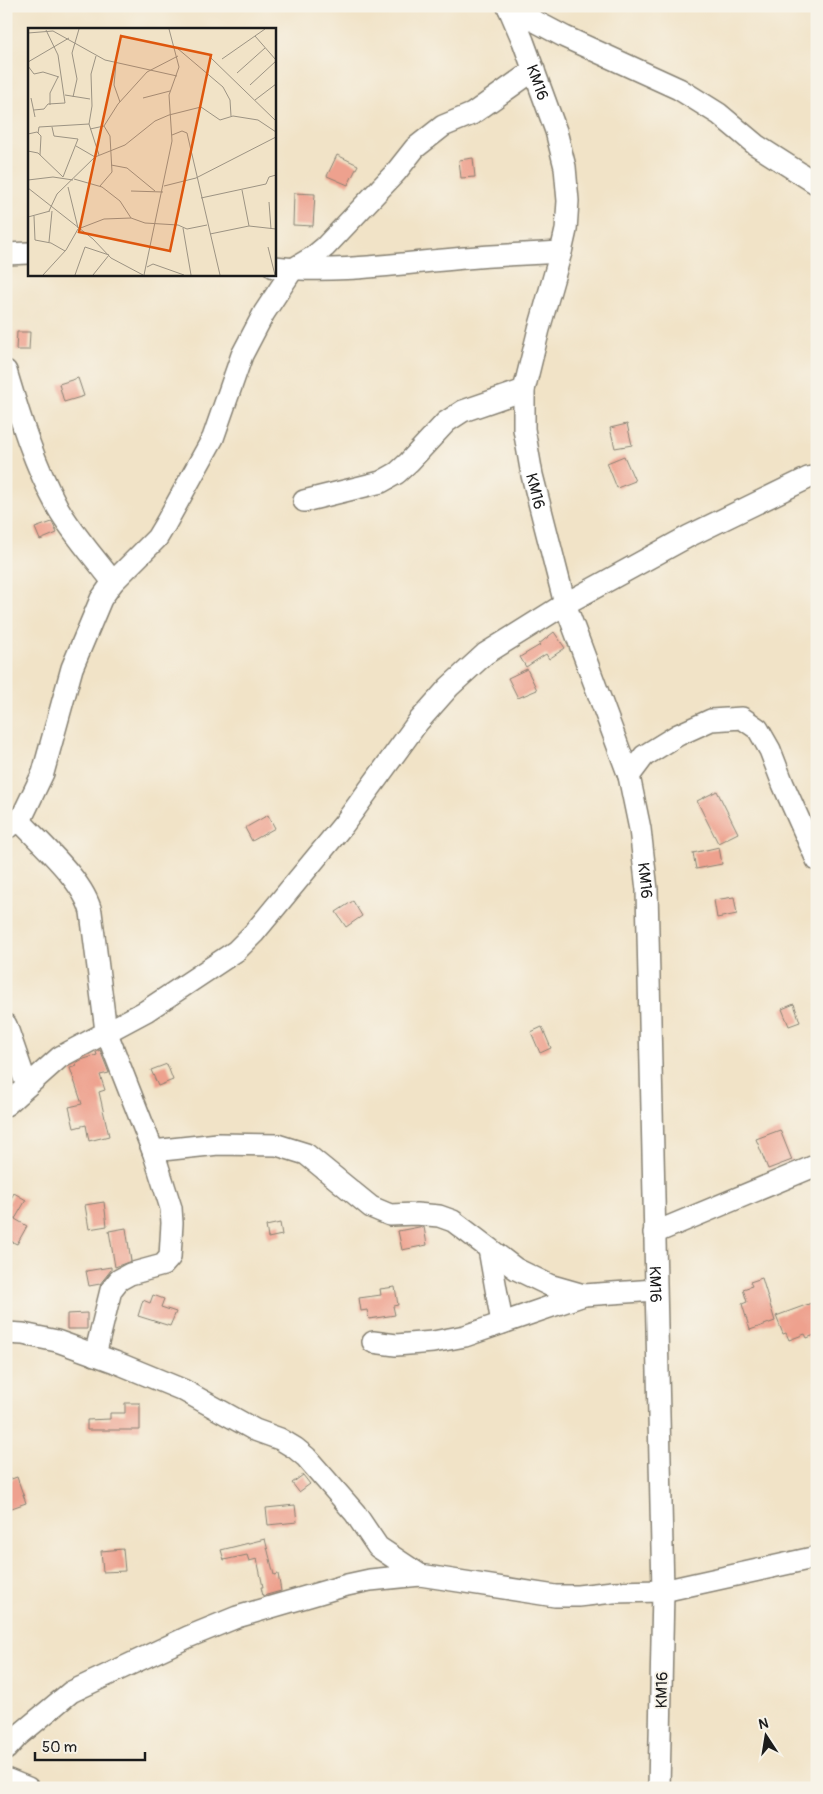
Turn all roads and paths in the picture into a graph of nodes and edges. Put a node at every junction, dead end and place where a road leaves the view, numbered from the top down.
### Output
1 (508, 7) edge
2 (534, 70) junction
3 (817, 184) edge
4 (561, 252) junction
5 (28, 253) edge
6 (6, 254) edge
7 (283, 268) edge
8 (6, 371) edge
9 (524, 390) junction
10 (817, 476) edge
11 (304, 501) dead end
12 (113, 582) junction
13 (565, 604) junction
14 (629, 776) junction
15 (13, 824) edge
16 (817, 860) edge
17 (6, 1025) edge
18 (106, 1031) junction
19 (27, 1086) junction
20 (6, 1105) edge
21 (153, 1151) junction
22 (817, 1165) edge
23 (654, 1233) junction
24 (489, 1249) junction
25 (655, 1290) junction
26 (584, 1295) junction
27 (502, 1323) junction
28 (6, 1333) edge
29 (373, 1342) dead end
30 (95, 1354) junction
31 (817, 1557) edge
32 (420, 1575) junction
33 (663, 1591) junction
34 (6, 1749) edge
35 (6, 1779) edge
36 (28, 1788) edge
37 (659, 1788) edge

1 - 2 street, KM16
1 - 3 street
2 - 4 street, KM16
2 - 7 street
4 - 7 street
4 - 9 street, KM16
5 - 6 street
7 - 12 street
8 - 12 street
9 - 11 street
9 - 13 street, KM16
10 - 13 street
12 - 15 street
13 - 14 street, KM16
13 - 18 street
14 - 16 street
14 - 23 street, KM16
15 - 18 street
17 - 19 street
18 - 19 street
18 - 21 street
19 - 20 street
21 - 24 street
21 - 30 street
22 - 23 street
23 - 25 street, KM16
24 - 26 street
24 - 27 street
25 - 26 street
25 - 33 street, KM16
26 - 27 street
27 - 29 street
28 - 30 street
30 - 32 street
31 - 33 street
32 - 33 street
32 - 34 street
33 - 37 street, KM16
35 - 36 street

